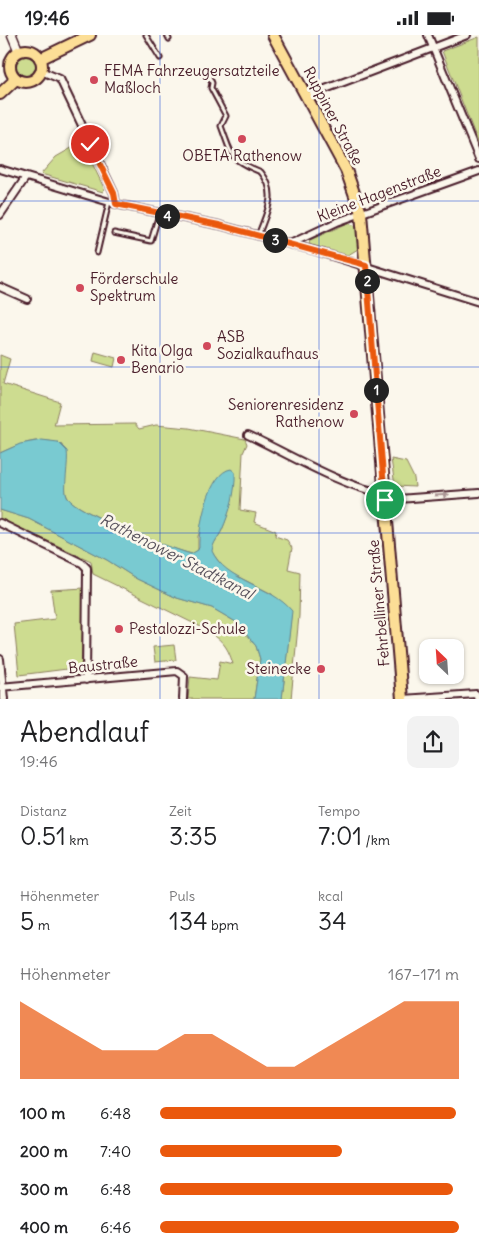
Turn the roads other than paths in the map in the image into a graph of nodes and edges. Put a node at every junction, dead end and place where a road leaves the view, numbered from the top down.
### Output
1 (12, 35) edge
2 (90, 35) edge
3 (146, 35) edge
4 (273, 35) edge
5 (428, 35) edge
6 (467, 35) edge
7 (434, 47) junction
8 (19, 52) junction
9 (160, 58) dead end
10 (40, 59) junction
11 (41, 71) junction
12 (208, 75) dead end
13 (16, 79) junction
14 (0, 94) edge
15 (306, 96) junction
16 (479, 159) edge
17 (0, 169) edge
18 (479, 171) edge
19 (26, 177) junction
20 (112, 203) junction
21 (361, 213) junction
22 (159, 214) junction
23 (0, 215) edge
24 (114, 233) dead end
25 (258, 236) junction
26 (290, 244) junction
27 (98, 253) dead end
28 (366, 265) junction
29 (0, 287) edge
30 (27, 299) dead end
31 (479, 301) edge
32 (248, 435) dead end
33 (479, 493) edge
34 (384, 496) junction
35 (0, 523) edge
36 (0, 659) edge
37 (86, 680) junction
38 (1, 687) edge
39 (439, 698) edge
40 (4, 699) edge
41 (183, 699) edge
42 (402, 699) edge
43 (478, 699) edge

1 - 8 street
2 - 10 main road
3 - 9 lane
4 - 15 main road, Ruppiner Straße
5 - 7 street
6 - 7 street
7 - 15 street
7 - 16 street
8 - 10 main road
8 - 13 main road
10 - 11 main road
11 - 13 main road
11 - 20 street
12 - 25 lane
13 - 14 main road
15 - 21 main road, Ruppiner Straße
17 - 19 street
18 - 21 street, Kleine Hagenstraße
19 - 20 street
19 - 23 street
20 - 22 street
20 - 27 lane
21 - 26 street, Kleine Hagenstraße
21 - 28 main road, Ruppiner Straße
22 - 24 lane
22 - 25 street
25 - 26 street
26 - 28 street
28 - 31 street
28 - 34 main road, Fehrbelliner Straße
29 - 30 street
32 - 34 street
34 -> 33 street
34 - 42 main road, Fehrbelliner Straße
35 - 37 street
36 - 38 street
37 - 38 street, Baustraße
37 - 41 street, Baustraße
38 - 40 street
39 - 42 street
39 - 43 street

